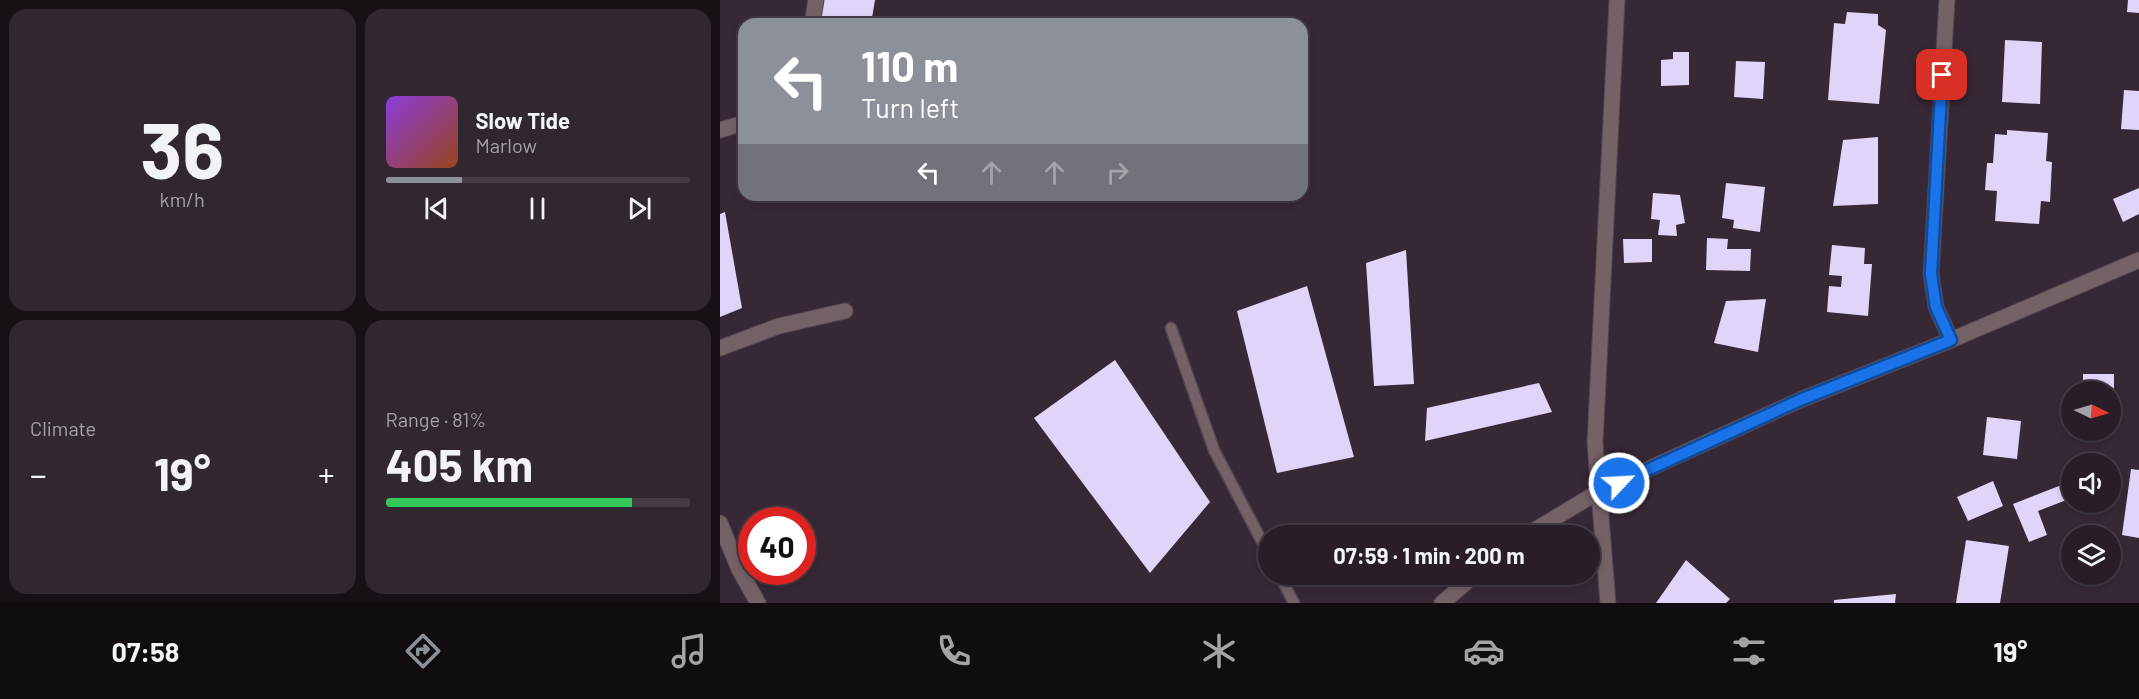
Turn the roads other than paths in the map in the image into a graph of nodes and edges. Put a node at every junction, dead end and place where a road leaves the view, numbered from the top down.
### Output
1 (816, 0) edge
2 (1617, 0) edge
3 (1947, 0) edge
4 (813, 18) edge
5 (738, 125) edge
6 (720, 130) edge
7 (2139, 260) edge
8 (845, 311) dead end
9 (1171, 328) dead end
10 (1951, 340) junction
11 (720, 348) edge
12 (1598, 492) junction
13 (720, 524) edge
14 (1543, 525) edge
15 (1258, 534) edge
16 (1285, 585) edge
17 (1463, 585) edge
18 (758, 603) edge
19 (1294, 603) edge
20 (1442, 603) edge
21 (1608, 603) edge

1 - 4 street
2 - 12 street
3 - 10 street
5 - 6 street
7 - 10 street
8 - 11 street
9 - 15 lane
10 - 12 street
12 - 14 street
12 - 21 street
13 - 18 street
16 - 19 lane
17 - 20 street

